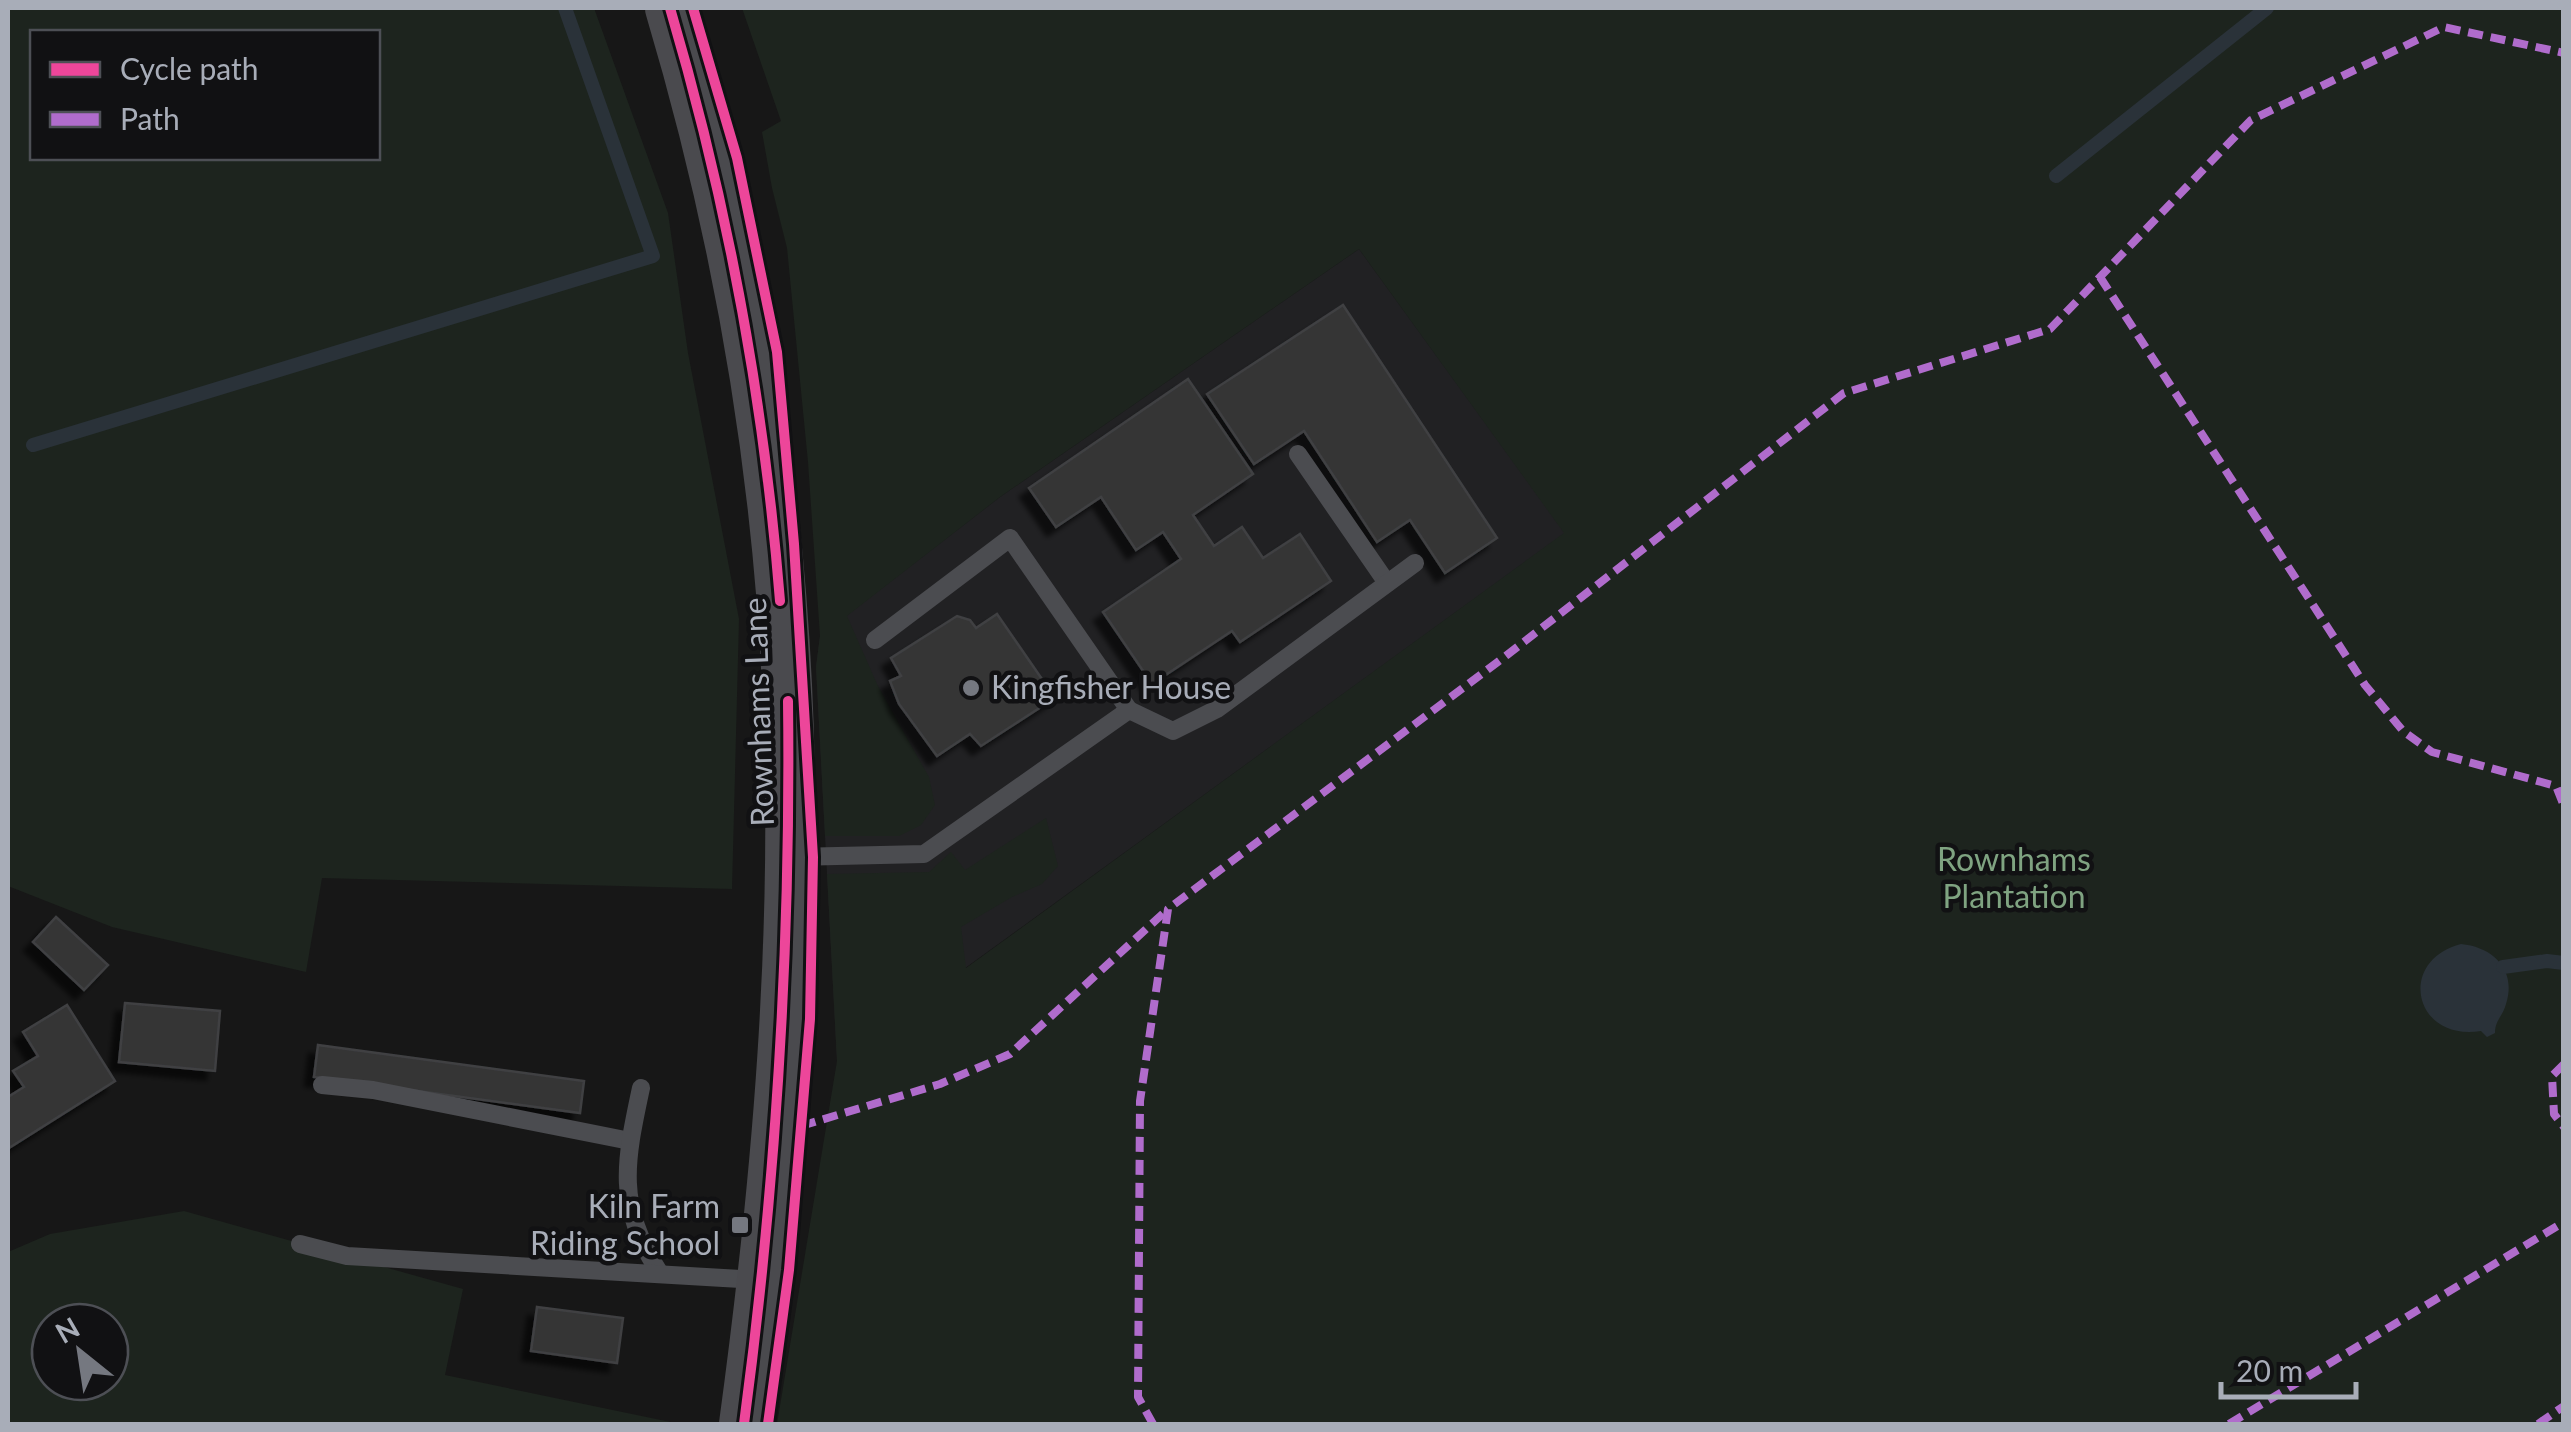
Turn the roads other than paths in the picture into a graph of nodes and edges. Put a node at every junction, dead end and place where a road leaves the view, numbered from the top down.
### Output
1 (670, 8) edge
2 (1298, 454) dead end
3 (1415, 563) dead end
4 (1387, 584) junction
5 (874, 640) dead end
6 (1129, 710) junction
7 (789, 857) junction
8 (322, 1085) dead end
9 (642, 1088) dead end
10 (630, 1141) junction
11 (300, 1244) dead end
12 (659, 1272) junction
13 (763, 1280) junction
14 (744, 1424) edge

1 - 7 street, Rownhams Lane
2 - 4 lane
3 - 4 lane
4 - 6 lane
5 - 6 lane
6 - 7 lane
7 - 13 street, Rownhams Lane
8 - 10 lane
9 - 10 lane
10 - 12 lane
11 - 12 lane
12 - 13 lane
13 - 14 street, Rownhams Lane

